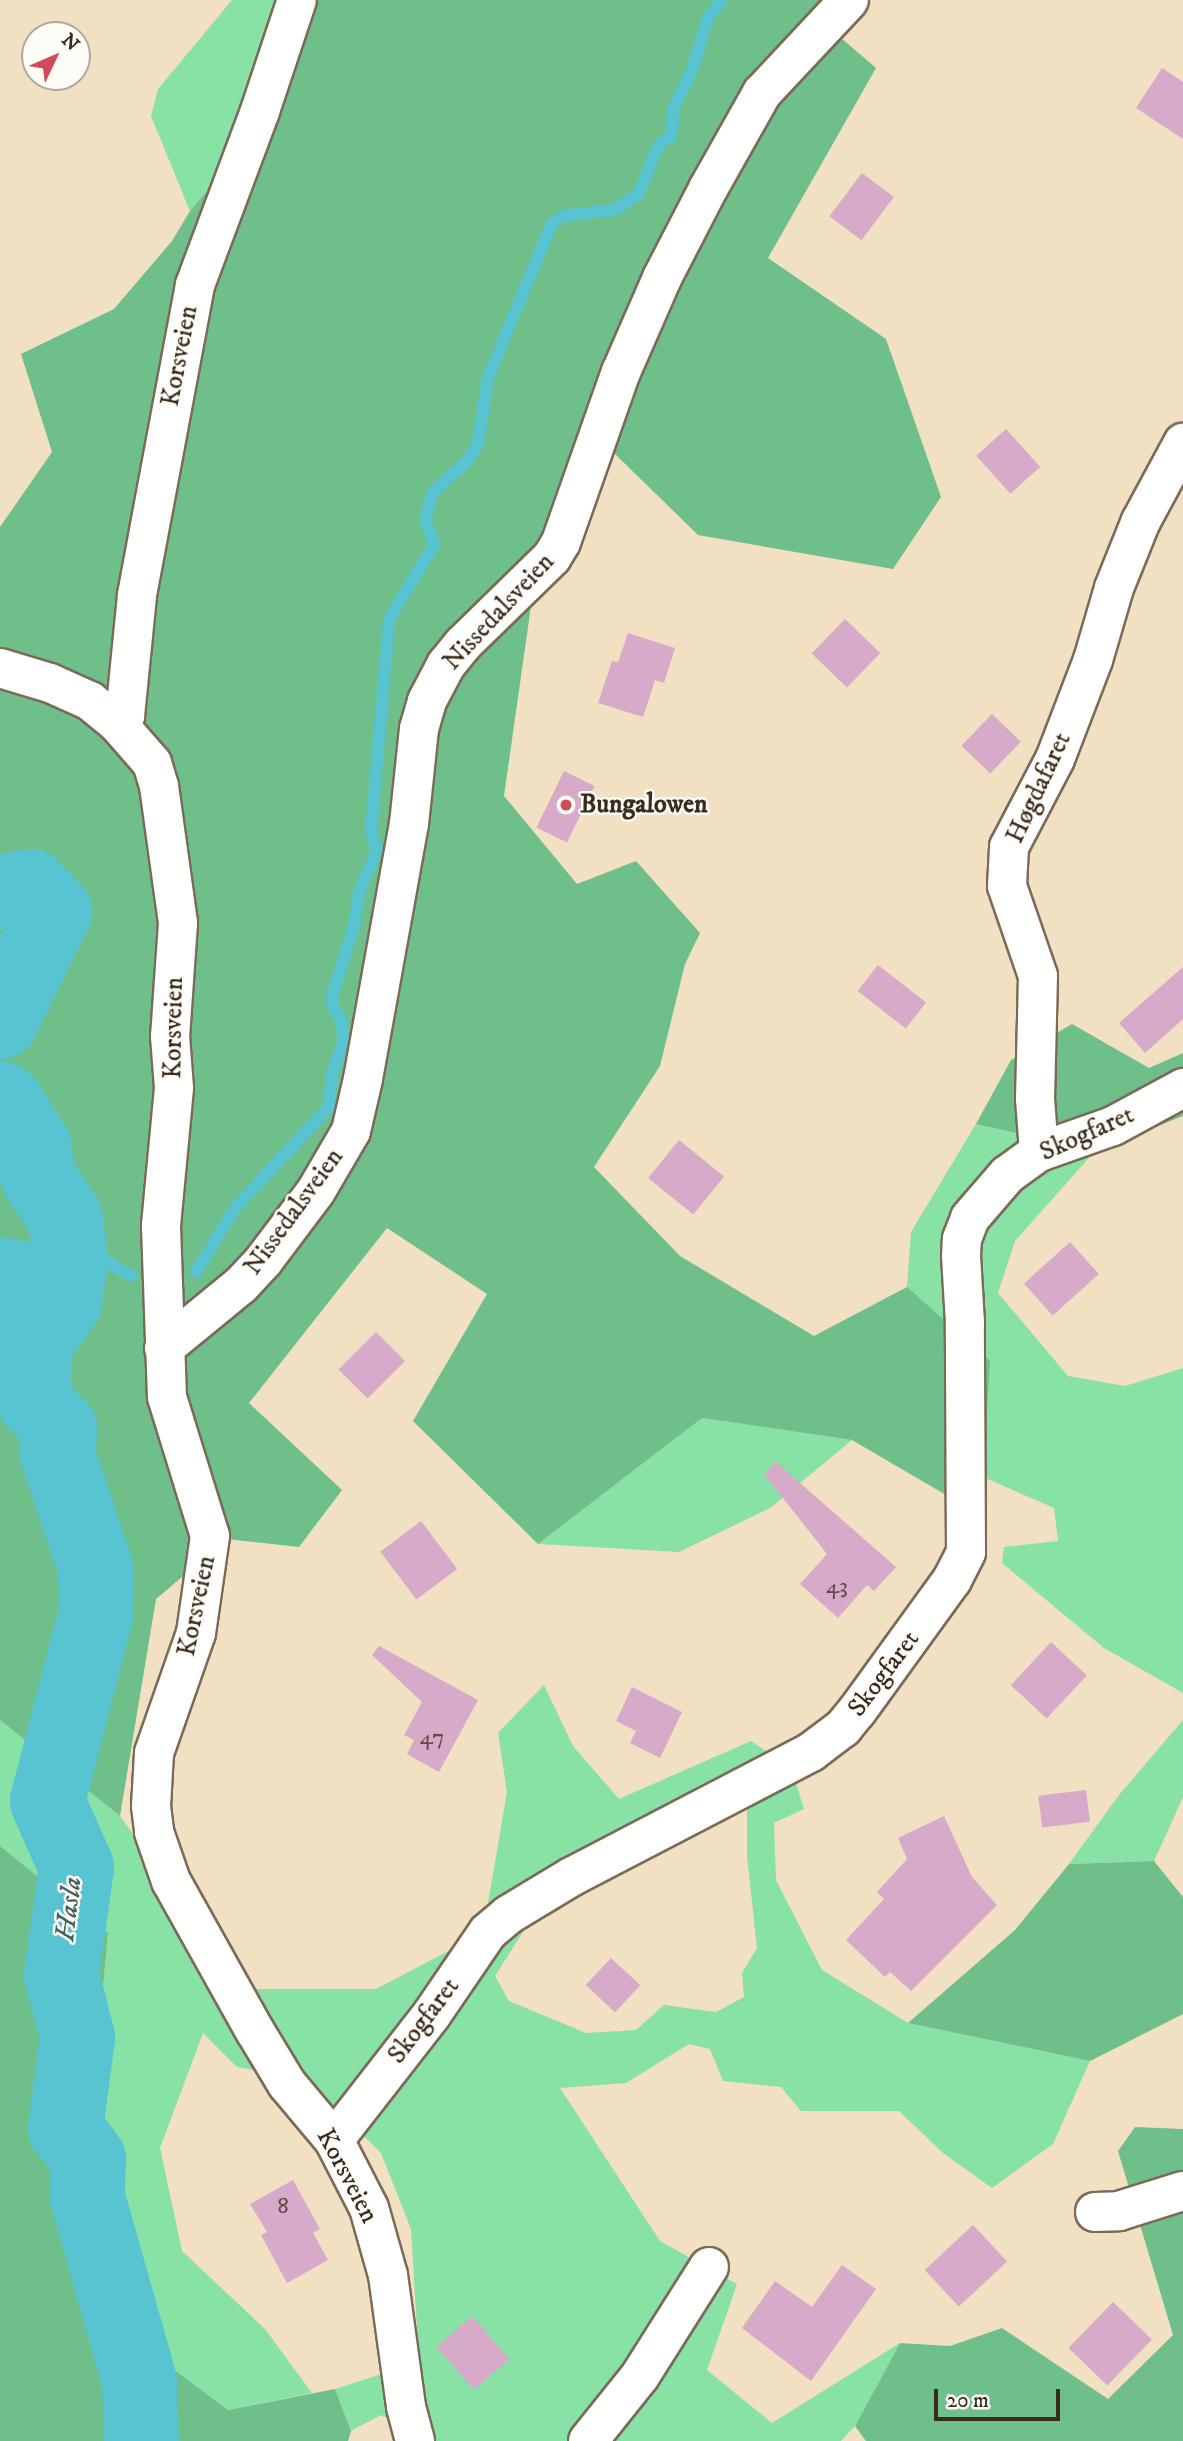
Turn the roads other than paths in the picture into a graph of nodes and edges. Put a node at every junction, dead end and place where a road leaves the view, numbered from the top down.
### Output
1 (297, 0) edge
2 (849, 0) edge
3 (1183, 443) edge
4 (0, 668) edge
5 (118, 724) junction
6 (1183, 1088) edge
7 (1039, 1152) junction
8 (164, 1348) junction
9 (334, 2140) junction
10 (1183, 2191) edge
11 (1095, 2212) dead end
12 (709, 2267) dead end
13 (415, 2441) edge
14 (588, 2441) edge

1 - 5 street, Korsveien
2 - 8 street, Nissedalsveien
3 - 7 street, Høgdafaret
4 - 5 street, Korsveien
5 - 8 street, Korsveien
6 - 7 street, Skogfaret
7 - 9 street, Skogfaret
8 - 9 street, Korsveien
9 - 13 street, Korsveien
10 - 11 street
12 - 14 street

